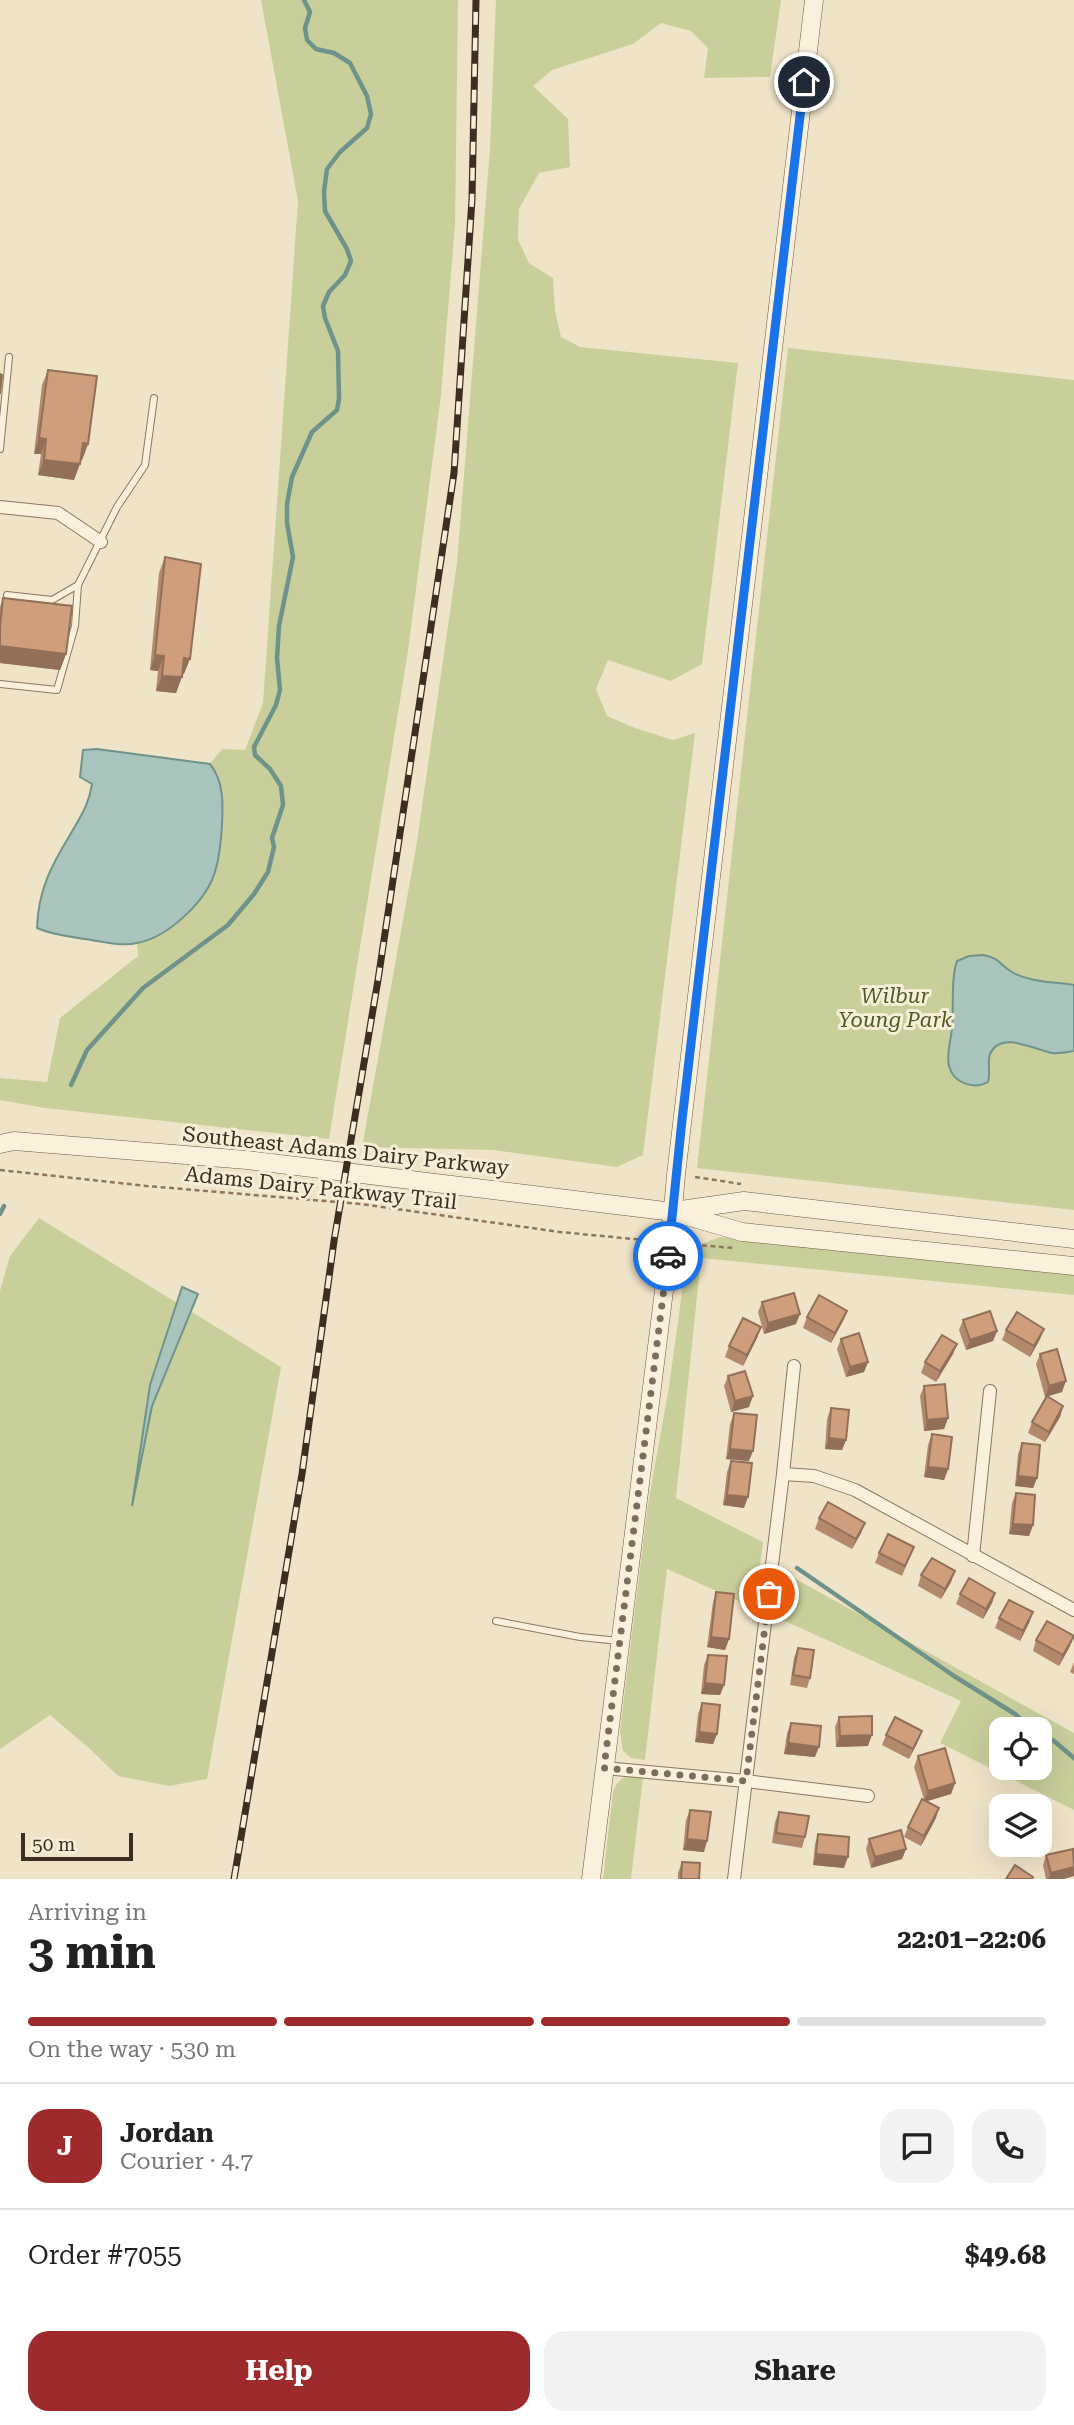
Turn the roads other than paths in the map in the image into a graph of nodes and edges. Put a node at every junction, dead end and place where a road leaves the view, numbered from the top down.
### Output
1 (814, 0) edge
2 (9, 357) dead end
3 (154, 398) dead end
4 (0, 449) edge
5 (0, 507) edge
6 (101, 542) junction
7 (78, 585) junction
8 (7, 595) edge
9 (0, 684) edge
10 (5, 1140) edge
11 (673, 1212) junction
12 (1074, 1239) edge
13 (1074, 1266) edge
14 (793, 1366) dead end
15 (990, 1391) dead end
16 (783, 1474) junction
17 (974, 1556) junction
18 (1074, 1610) edge
19 (496, 1621) dead end
20 (621, 1642) junction
21 (604, 1768) junction
22 (746, 1781) junction
23 (868, 1796) dead end
24 (591, 1879) edge
25 (734, 1879) edge

1 - 11 main road
2 - 4 lane
3 - 6 lane
5 - 6 street
6 - 7 lane
7 - 8 lane
7 - 9 lane
10 - 11 main road, Southeast Adams Dairy Parkway
11 - 12 main road, Southeast Adams Dairy Parkway
11 - 13 main road, Southeast Adams Dairy Parkway
11 - 20 main road
14 - 16 street
15 - 17 street
16 - 17 street
16 - 22 street
17 - 18 street
19 - 20 lane
20 - 21 main road
21 - 22 street
21 - 24 main road
22 - 23 street
22 - 25 street

